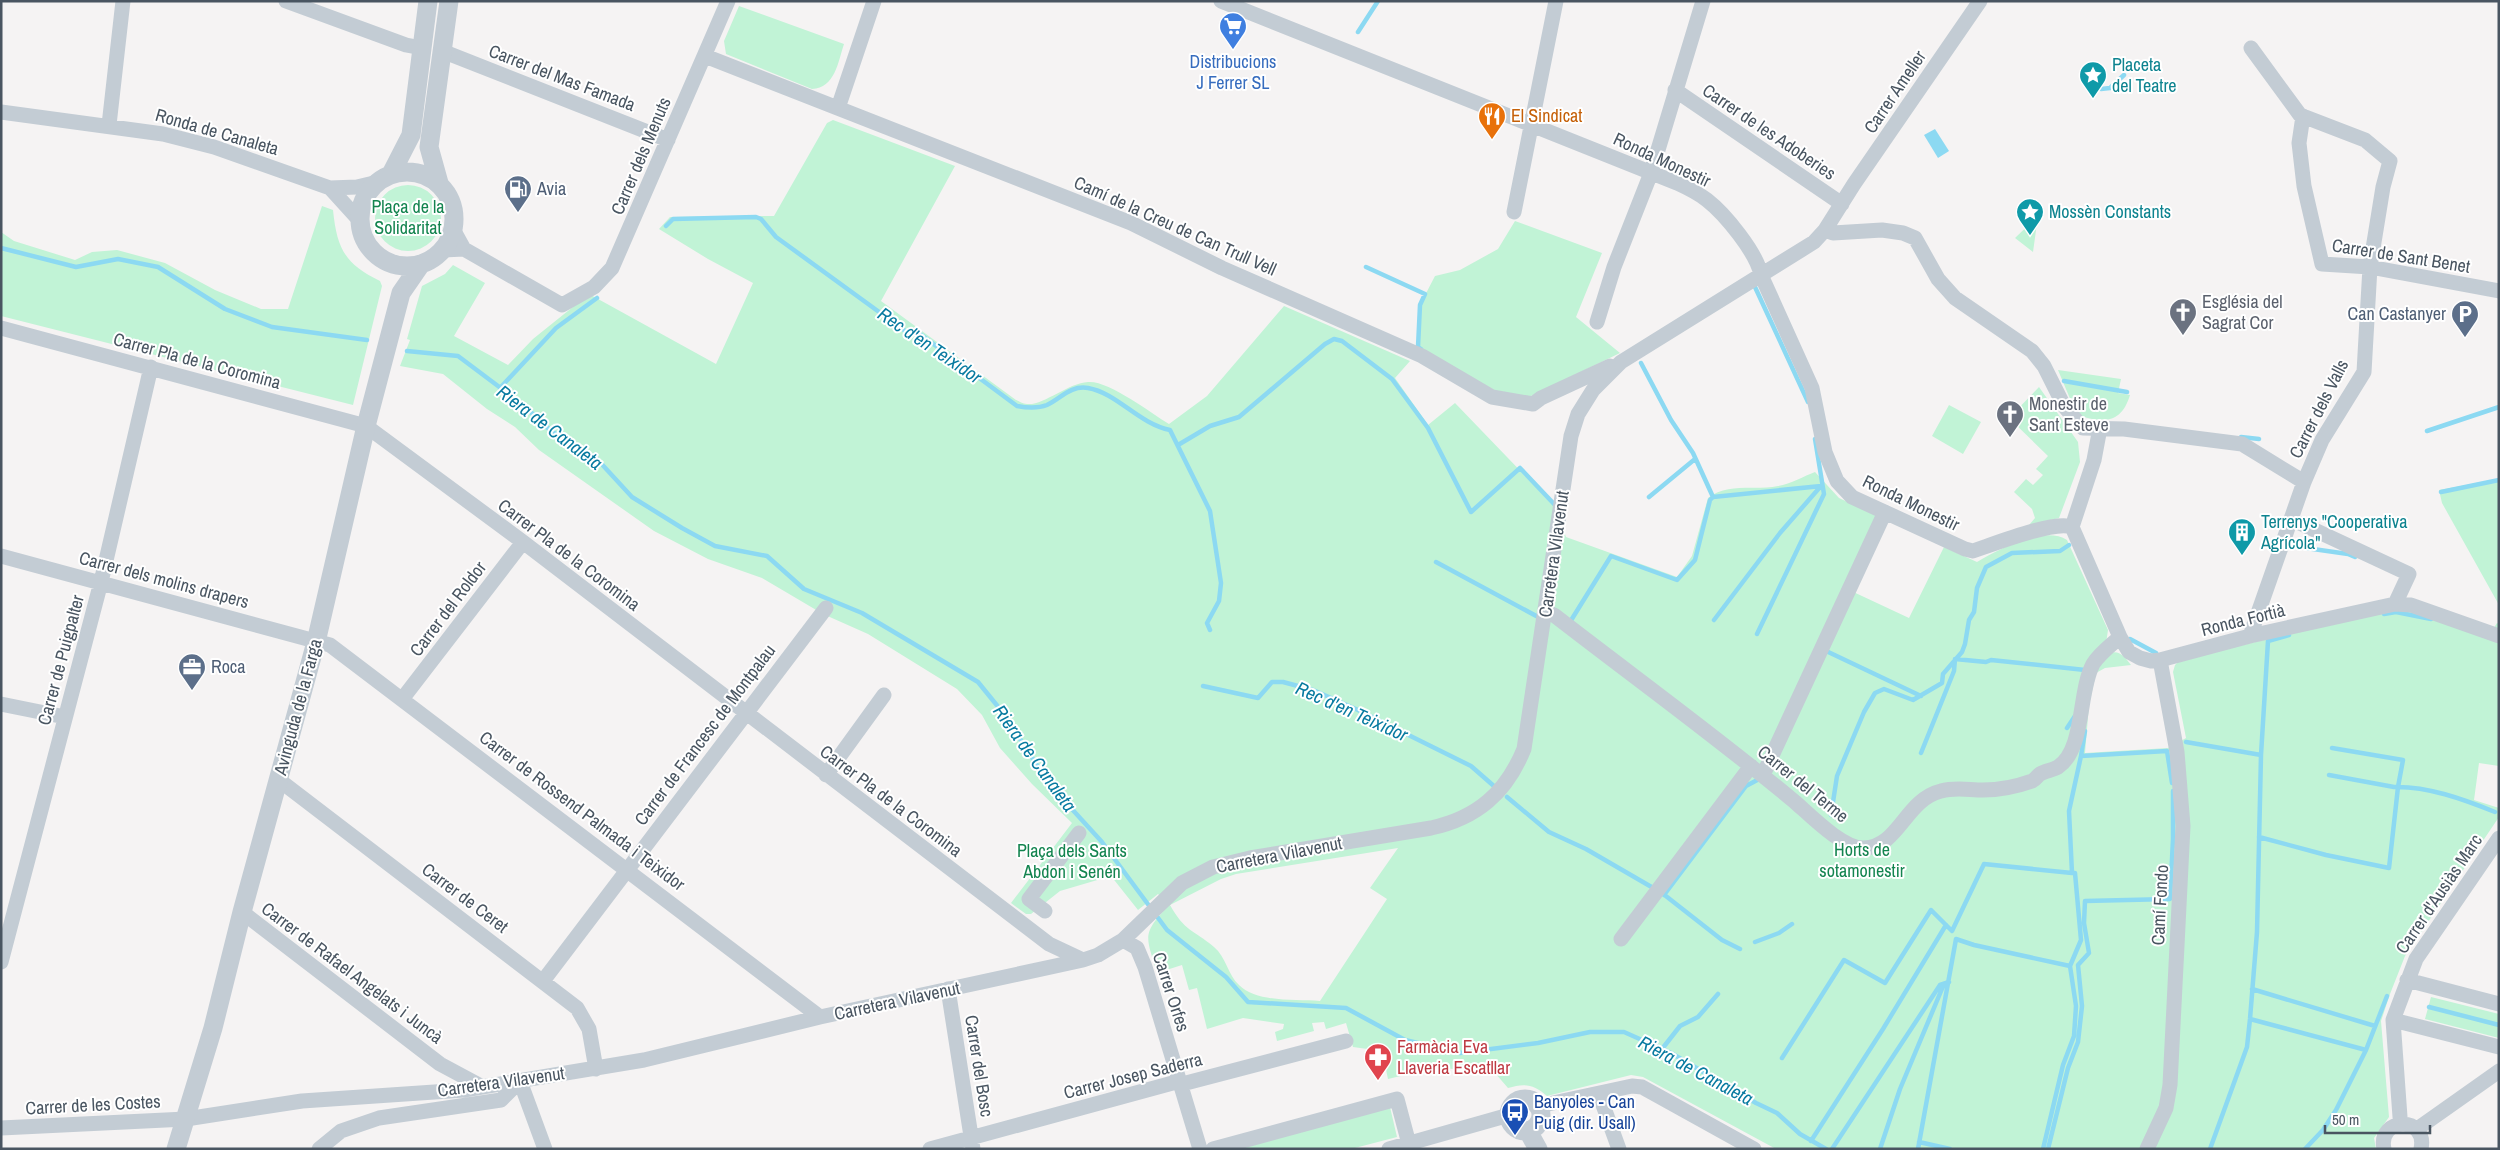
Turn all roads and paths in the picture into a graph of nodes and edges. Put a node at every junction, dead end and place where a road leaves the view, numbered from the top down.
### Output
1 (123, 1) edge
2 (286, 1) edge
3 (428, 1) edge
4 (449, 1) edge
5 (728, 1) edge
6 (874, 1) edge
7 (1222, 1) edge
8 (1556, 1) edge
9 (1702, 1) edge
10 (1980, 1) edge
11 (422, 48) junction
12 (2251, 48) dead end
13 (442, 51) junction
14 (705, 56) junction
15 (1675, 90) junction
16 (838, 108) junction
17 (1, 112) edge
18 (2303, 116) junction
19 (1531, 124) junction
20 (109, 125) junction
21 (668, 140) junction
22 (1651, 173) junction
23 (384, 178) junction
24 (439, 183) junction
25 (330, 188) junction
26 (1842, 204) junction
27 (1514, 212) dead end
28 (360, 222) junction
29 (453, 229) junction
30 (1825, 230) junction
31 (464, 249) junction
32 (443, 250) junction
33 (394, 264) junction
34 (421, 264) junction
35 (2370, 267) junction
36 (1761, 275) junction
37 (2499, 291) edge
38 (401, 292) junction
39 (1597, 322) dead end
40 (1, 328) edge
41 (1621, 362) junction
42 (152, 367) junction
43 (366, 426) junction
44 (2100, 428) junction
45 (2304, 482) junction
46 (1885, 512) junction
47 (2291, 519) junction
48 (2072, 527) junction
49 (523, 542) junction
50 (1, 556) edge
51 (101, 582) junction
52 (2395, 604) junction
53 (826, 608) dead end
54 (1545, 611) junction
55 (2250, 636) junction
56 (2499, 636) edge
57 (2120, 637) junction
58 (316, 642) junction
59 (2160, 660) junction
60 (884, 695) dead end
61 (403, 698) junction
62 (1, 704) edge
63 (746, 713) junction
64 (65, 717) junction
65 (1757, 771) junction
66 (826, 775) junction
67 (279, 780) junction
68 (1079, 832) dead end
69 (2499, 838) edge
70 (628, 869) junction
71 (1045, 911) dead end
72 (242, 912) junction
73 (1621, 939) dead end
74 (1123, 940) junction
75 (1049, 944) junction
76 (1083, 960) junction
77 (1, 962) edge
78 (1043, 970) junction
79 (2407, 980) junction
80 (543, 981) junction
81 (948, 989) junction
82 (2499, 1004) edge
83 (820, 1017) junction
84 (2393, 1020) junction
85 (1346, 1041) dead end
86 (2499, 1047) edge
87 (440, 1064) junction
88 (596, 1069) junction
89 (2499, 1071) edge
90 (520, 1081) junction
91 (1180, 1081) junction
92 (481, 1086) junction
93 (427, 1092) junction
94 (1599, 1094) junction
95 (1540, 1106) junction
96 (1509, 1115) junction
97 (186, 1119) junction
98 (2404, 1124) junction
99 (1, 1128) edge
100 (1528, 1131) junction
101 (972, 1143) edge
102 (1409, 1144) junction
103 (2422, 1148) edge
104 (176, 1149) edge
105 (319, 1149) edge
106 (545, 1149) edge
107 (930, 1149) edge
108 (1200, 1149) edge
109 (1212, 1149) edge
110 (1389, 1149) edge
111 (1538, 1149) edge
112 (1619, 1149) edge
113 (1754, 1149) edge
114 (2147, 1149) edge
115 (2384, 1149) edge

1 - 20 street
2 - 11 street
3 - 11 street
4 - 13 street
5 - 14 street, Carrer dels Menuts
6 - 16 street
7 - 19 street, Ronda Monestir
8 - 19 street
9 - 15 street
10 - 26 street, Carrer Ameller
11 - 23 street
12 - 18 street
13 - 21 street, Carrer del Mas Famada
13 - 24 street
14 - 16 street, Camí de la Creu de Can Trull Vell
14 - 21 street, Carrer dels Menuts
15 - 22 street
15 - 26 street, Carrer de les Adoberies
16 - 41 street, Camí de la Creu de Can Trull Vell
17 - 20 street, Ronda de Canaleta
18 - 35 street, Carrer de Sant Benet
18 - 35 street, Carrer dels Valls
19 - 22 street, Ronda Monestir
19 - 27 street
20 - 25 street, Ronda de Canaleta
21 - 31 street, Carrer dels Menuts
22 - 36 street, Ronda Monestir
22 - 39 street
23 - 24 street
23 - 25 street, Ronda de Canaleta
23 - 28 street
24 - 29 street
25 - 28 street, Ronda de Canaleta
26 - 30 street, Carrer Ameller
28 - 33 street
29 - 31 street
29 - 32 street
30 - 36 street, Carretera Vilavenut
30 - 44 street
31 - 32 street
32 - 34 street
33 - 34 street
33 - 38 street, Avinguda de la Farga
34 - 38 street, Avinguda de la Farga
35 - 37 street, Carrer de Sant Benet
35 - 45 street, Carrer dels Valls
36 - 41 street, Carretera Vilavenut
36 - 46 street, Ronda Monestir
38 - 43 street, Avinguda de la Farga
40 - 42 street, Carrer Pla de la Coromina
41 - 54 street, Carretera Vilavenut
42 - 43 street, Carrer Pla de la Coromina
42 - 51 street, Carrer de Puigpalter
43 - 49 street, Carrer Pla de la Coromina
43 - 58 street, Avinguda de la Farga
44 - 45 street
44 - 48 street
45 - 47 street, Carrer dels Valls
46 - 48 street, Ronda Monestir
46 - 65 street
47 - 52 street
47 - 55 street, Carrer dels Valls
48 - 57 street, Ronda Fortià
49 - 61 street, Carrer del Roldor
49 - 63 street, Carrer Pla de la Coromina
50 - 51 street, Carrer dels molins drapers
51 - 58 street, Carrer dels molins drapers
51 - 64 street, Carrer de Puigpalter
52 - 55 street, Ronda Fortià
52 - 56 street, Ronda Fortià
53 - 63 street, Carrer de Francesc de Montpalau
54 - 65 street, Carrer del Terme
54 - 74 street, Carretera Vilavenut
55 - 59 street, Ronda Fortià
57 - 59 street, Ronda Fortià
57 - 65 street, Carrer del Terme
58 - 61 street, Carrer de Rossend Palmada i Teixidor
58 - 67 street, Avinguda de la Farga
59 - 114 street, Camí Fondo
60 - 66 street
61 - 70 street, Carrer de Rossend Palmada i Teixidor
62 - 64 street
63 - 66 street, Carrer Pla de la Coromina
63 - 70 street, Carrer de Francesc de Montpalau
64 - 77 street, Carrer de Puigpalter
65 - 73 street
66 - 75 street, Carrer Pla de la Coromina
67 - 72 street, Avinguda de la Farga
67 - 80 street, Carrer de Ceret
68 - 71 street
69 - 79 street, Carrer d'Ausiàs Marc
70 - 80 street, Carrer de Francesc de Montpalau
70 - 83 street, Carrer de Rossend Palmada i Teixidor
72 - 87 street, Carrer de Rafael Angelats i Juncà
72 - 97 street, Avinguda de la Farga
74 - 76 street, Carretera Vilavenut
74 - 91 street, Carrer Orfes
75 - 76 street, Carrer Pla de la Coromina
75 - 78 street
76 - 78 street, Carretera Vilavenut
78 - 81 street, Carretera Vilavenut
79 - 82 street
79 - 84 street, Carrer d'Ausiàs Marc
80 - 88 street, Carrer de Ceret
81 - 83 street, Carretera Vilavenut
81 - 101 street, Carrer del Bosc
83 - 88 street, Carretera Vilavenut
84 - 86 street
84 - 98 street, Carrer d'Ausiàs Marc
85 - 91 street, Carrer Josep Saderra
87 - 92 street, Carrer de Rafael Angelats i Juncà
87 - 93 street, Carrer de Rafael Angelats i Juncà
88 - 90 street, Carretera Vilavenut
89 - 98 street
90 - 92 street, Carretera Vilavenut
90 - 105 street
90 - 106 street
91 - 101 street, Carrer Josep Saderra
91 - 108 street, Carrer Orfes
92 - 93 street, Carretera Vilavenut
93 - 97 street, Carretera Vilavenut
94 - 95 street
94 - 112 street
94 - 113 street
95 - 96 street
95 - 100 street
96 - 100 street
96 - 102 street
97 - 99 street, Carrer de les Costes
97 - 104 street
98 - 103 street
98 - 115 street
100 - 111 street
101 - 107 street, Carrer Josep Saderra
102 - 109 street
102 - 110 street

